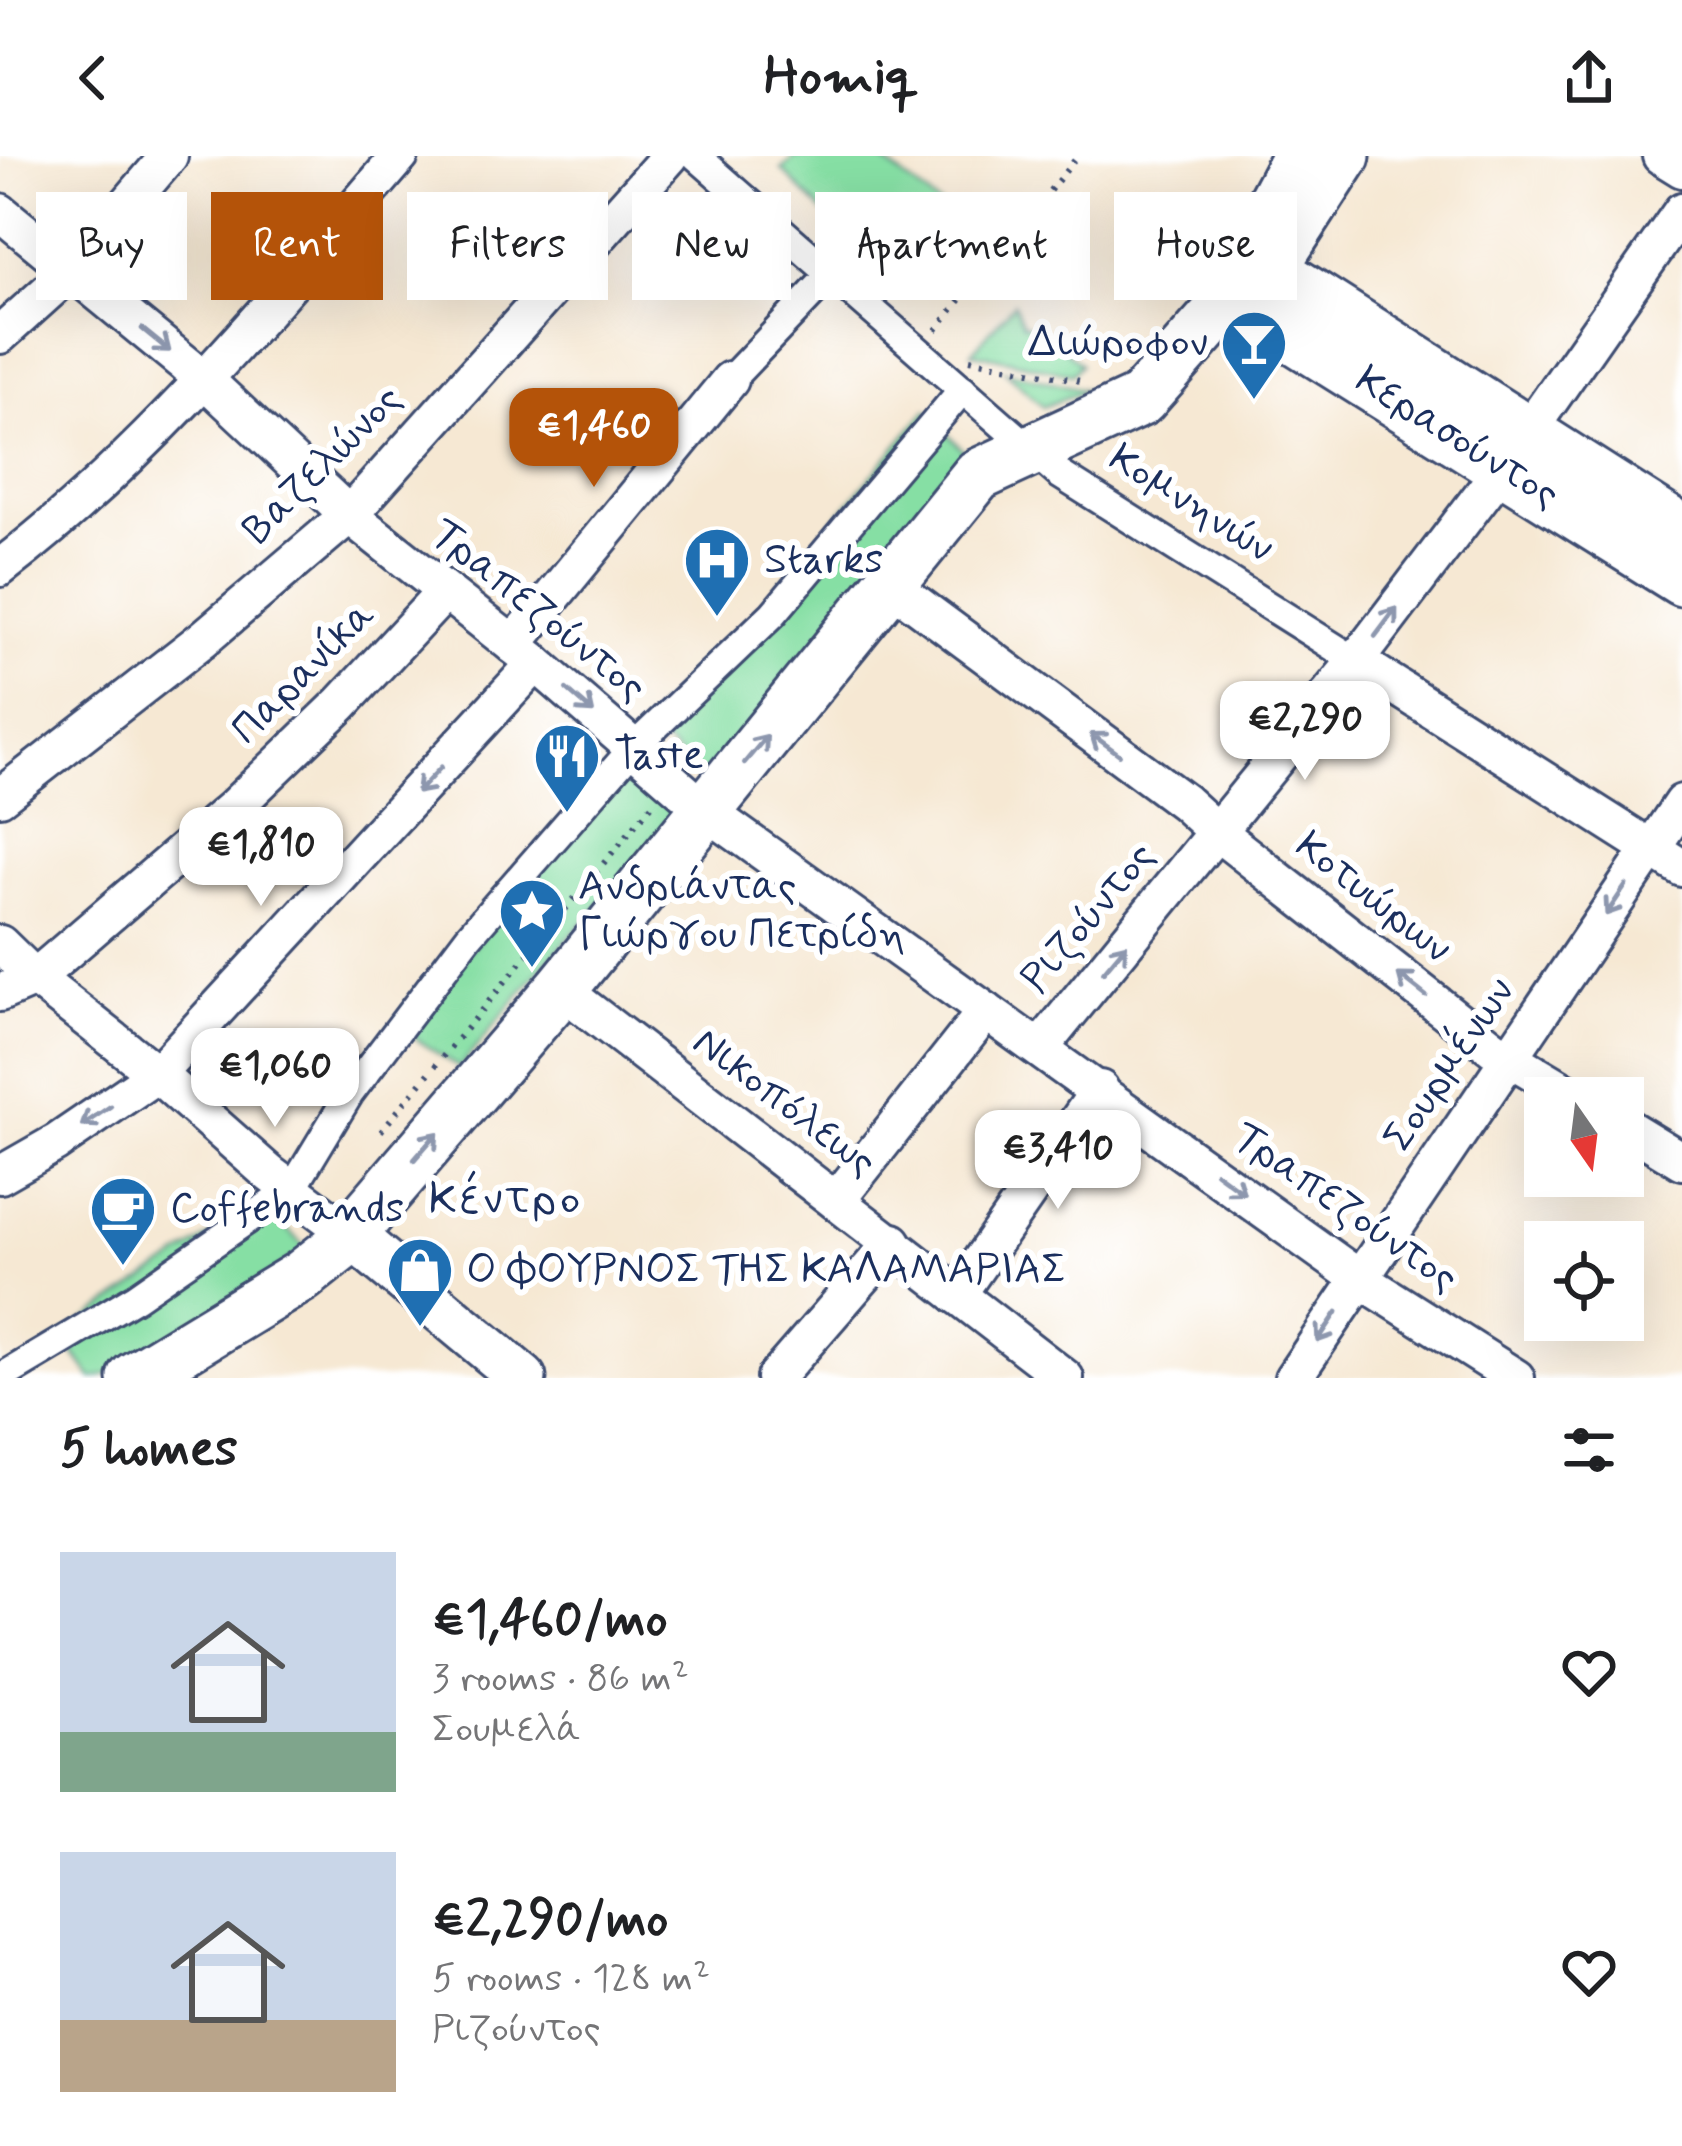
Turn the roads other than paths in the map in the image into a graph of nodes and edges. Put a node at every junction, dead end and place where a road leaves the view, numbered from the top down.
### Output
1 (169, 156) edge
2 (400, 156) edge
3 (670, 156) edge
4 (696, 156) edge
5 (1298, 156) edge
6 (1344, 156) edge
7 (1661, 156) edge
8 (1682, 169) edge
9 (138, 192) edge
10 (1278, 192) edge
11 (1682, 211) edge
12 (0, 212) edge
13 (1297, 220) edge
14 (36, 242) edge
15 (815, 263) edge
16 (815, 291) edge
17 (39, 300) edge
18 (107, 300) edge
19 (857, 300) edge
20 (1235, 300) edge
21 (1278, 300) edge
22 (0, 335) edge
23 (205, 380) junction
24 (730, 380) joint
25 (963, 389) junction
26 (1033, 449) junction
27 (1516, 449) junction
28 (349, 515) junction
29 (1682, 531) edge
30 (0, 568) edge
31 (1682, 580) edge
32 (891, 585) junction
33 (445, 592) junction
34 (525, 654) junction
35 (1356, 661) junction
36 (634, 747) junction
37 (0, 797) edge
38 (1682, 803) edge
39 (705, 809) junction
40 (1218, 833) junction
41 (1667, 858) edge
42 (0, 944) edge
43 (35, 978) junction
44 (561, 989) junction
45 (0, 993) edge
46 (986, 1011) junction
47 (1040, 1048) junction
48 (1510, 1058) junction
49 (157, 1075) junction
50 (1542, 1077) edge
51 (1100, 1089) junction
52 (1644, 1138) edge
53 (1682, 1161) edge
54 (0, 1175) edge
55 (292, 1189) junction
56 (836, 1201) junction
57 (350, 1234) junction
58 (893, 1242) junction
59 (1360, 1279) junction
60 (958, 1294) junction
61 (510, 1374) edge
62 (0, 1378) edge
63 (134, 1378) edge
64 (775, 1378) edge
65 (1065, 1378) edge
66 (1293, 1378) edge
67 (1516, 1378) edge

1 - 9 street
2 - 23 street
3 - 28 street, Βαζελώνος
4 - 15 street, Κομνηνών
5 - 10 main road
6 - 13 main road
7 - 8 street
11 - 27 street, Ριζούντος
12 - 14 street, Τραπεζούντος
16 - 24 street
17 - 22 street
18 -> 23 street, Τραπεζούντος
19 - 25 street, Κομνηνών
20 - 26 main road
21 - 27 main road, Κερασούντος
23 - 28 street, Τραπεζούντος
23 - 30 street
24 - 34 street
25 - 26 street, Κομνηνών
25 - 36 street
26 - 32 main road
26 - 35 street, Κομνηνών
27 - 29 main road, Κερασούντος
27 - 31 main road, Κερασούντος
35 -> 27 street, Ριζούντος
28 - 33 street, Τραπεζούντος
28 - 37 street, Βαζελώνος
39 -> 32 main road
40 -> 32 street, Κοτυώρων
33 - 34 street, Τραπεζούντος
33 - 43 street, Παρανίκα
34 -> 36 street, Τραπεζούντος
34 -> 49 street
35 - 40 street, Ριζούντος
35 - 41 street, Κομνηνών
36 - 39 street, Τραπεζούντος
36 - 55 street
38 - 41 street, Σουρμένων
39 - 44 main road
39 - 46 street, Τραπεζούντος
47 -> 40 street, Ριζούντος
48 -> 40 street, Κοτυώρων
41 -> 48 street, Σουρμένων
42 - 43 street
43 - 45 street, Παρανίκα
43 - 49 street
44 - 56 street, Νικοπόλεως
57 -> 44 main road
46 - 47 street, Τραπεζούντος
46 - 56 street, Ριζούντος
47 - 51 street, Τραπεζούντος
48 - 50 street, Κοτυώρων
48 - 59 street, Σουρμένων
49 -> 54 street
49 - 55 street
51 -> 59 street, Τραπεζούντος
51 - 60 street
52 - 53 street
55 - 57 street
55 - 62 street
56 - 58 street, Νικοπόλεως
57 - 61 street
57 - 63 main road
58 - 60 street, Νικοπόλεως
58 - 64 street
59 -> 66 street, Σουρμένων
59 - 67 street, Τραπεζούντος
60 - 65 street, Νικοπόλεως

